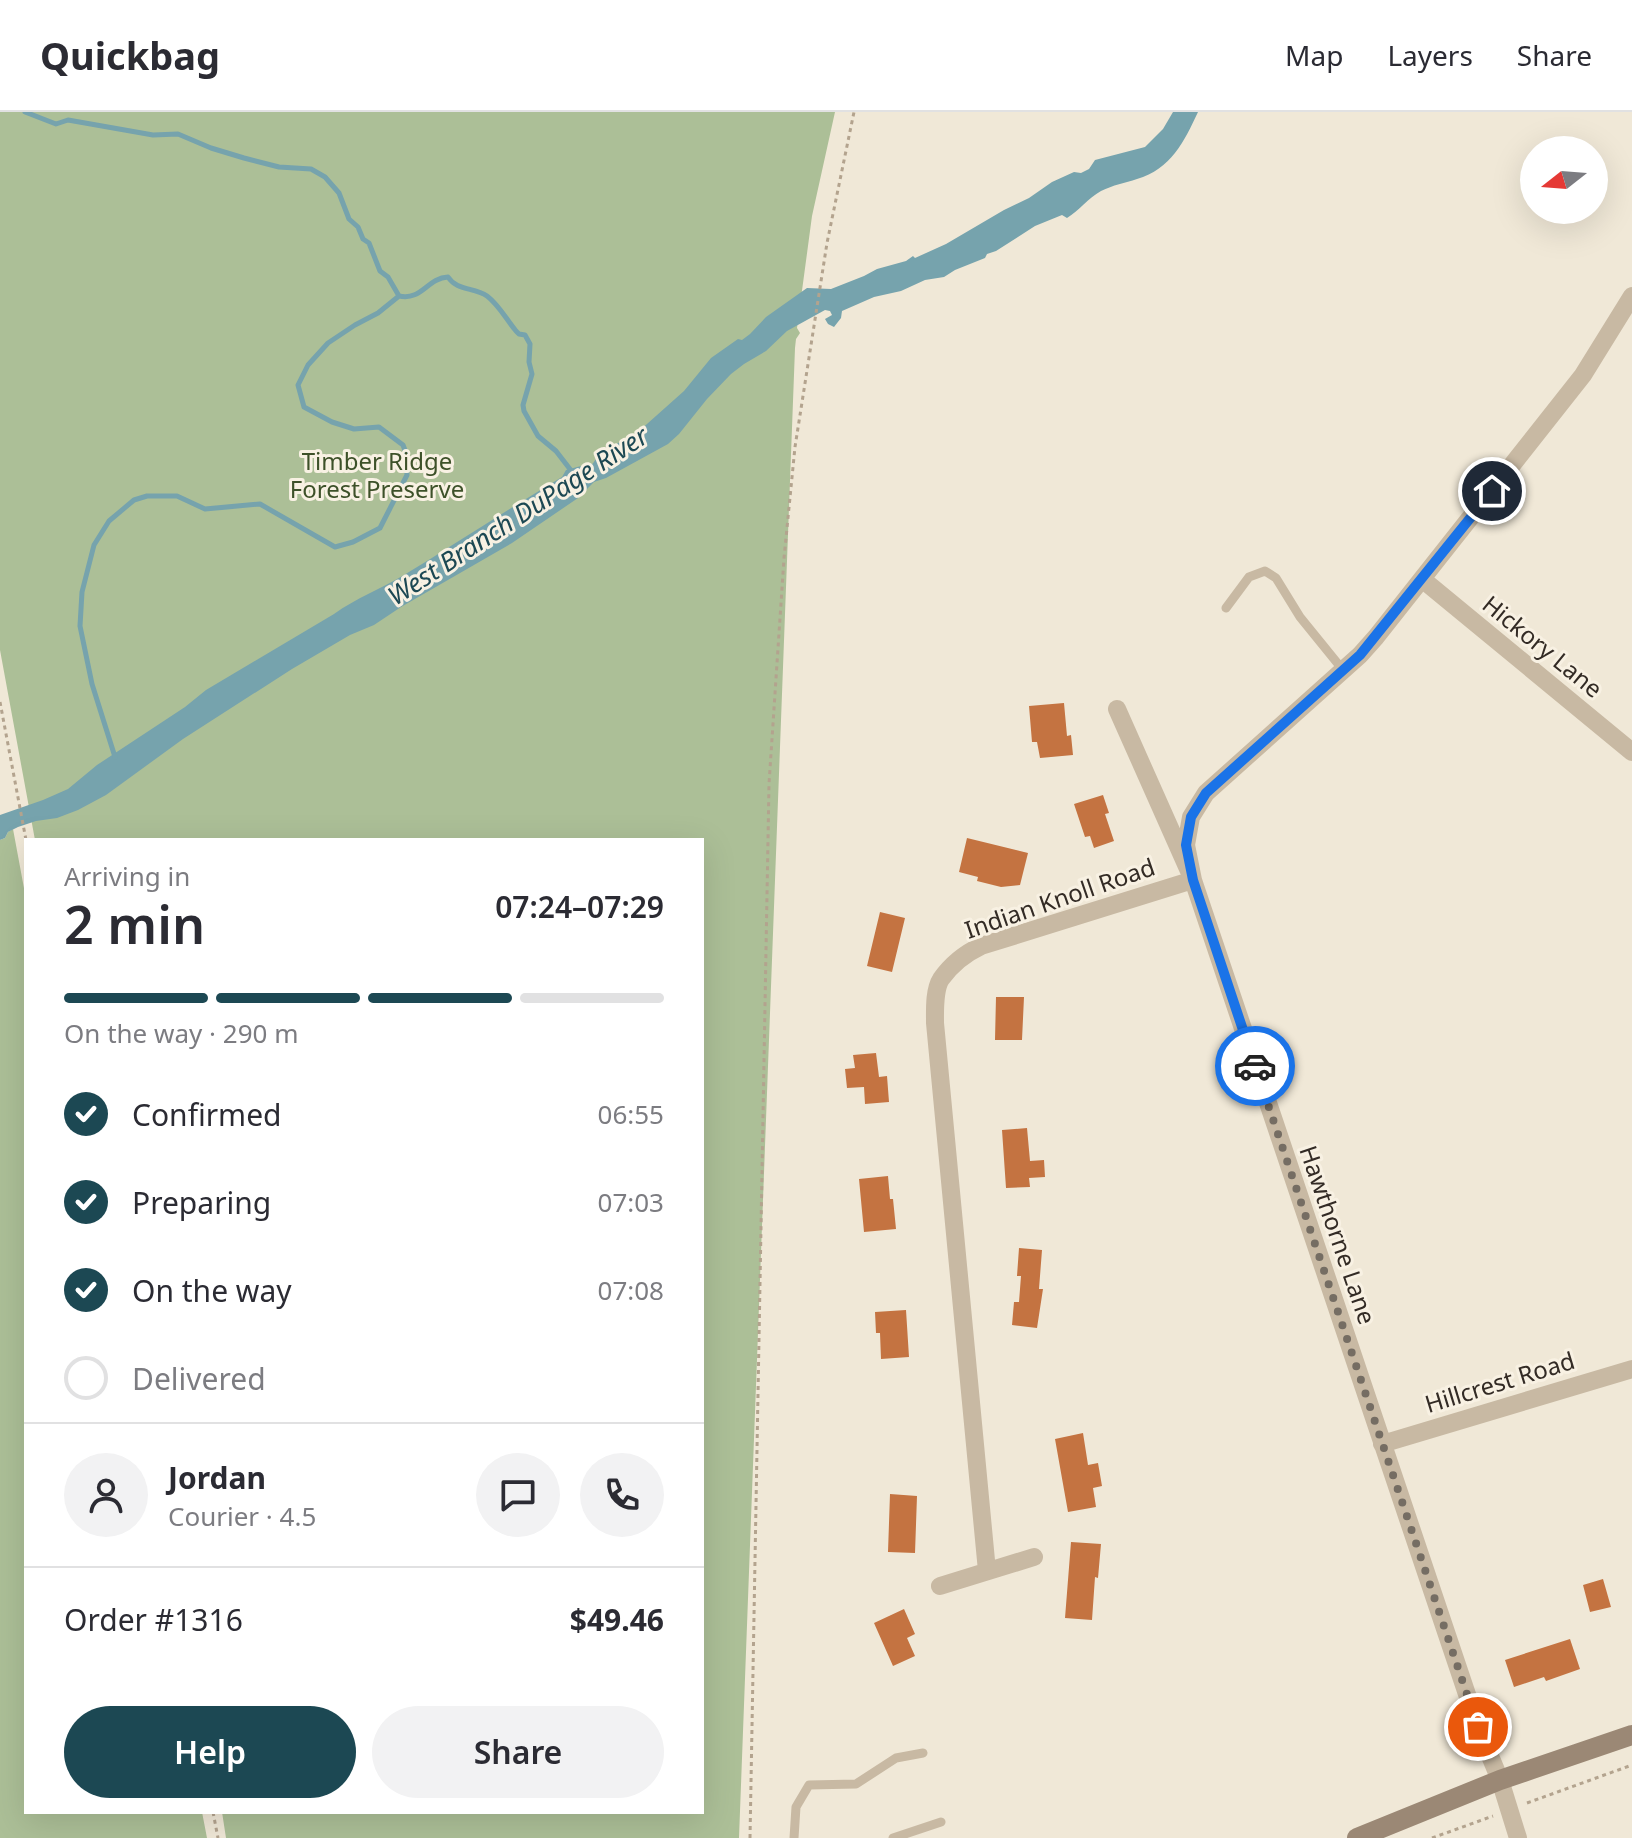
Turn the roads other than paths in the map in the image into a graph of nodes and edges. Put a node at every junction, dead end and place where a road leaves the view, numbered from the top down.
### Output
1 (1632, 296) edge
2 (1422, 579) junction
3 (1226, 608) dead end
4 (1343, 670) junction
5 (1117, 709) dead end
6 (1632, 752) edge
7 (1193, 880) junction
8 (1632, 1369) edge
9 (1382, 1444) junction
10 (1034, 1557) dead end
11 (987, 1571) junction
12 (940, 1586) dead end
13 (1632, 1735) edge
14 (923, 1753) dead end
15 (1500, 1780) junction
16 (941, 1822) dead end
17 (794, 1838) edge
18 (893, 1838) edge
19 (1357, 1838) edge
20 (1518, 1838) edge

1 - 2 street, Indian Knoll Road
2 - 4 street, Indian Knoll Road
2 - 6 street, Hickory Lane
3 - 4 lane
4 - 7 street, Indian Knoll Road
5 - 7 street, Hawthorne Lane
7 - 9 street, Hawthorne Lane
7 - 11 street, Indian Knoll Road
8 - 9 street, Hillcrest Road
9 - 15 street, Hawthorne Lane
10 - 11 street
11 - 12 street
13 - 15 street
14 - 17 lane
15 - 19 street
15 - 20 street, Hawthorne Lane
16 - 18 lane

